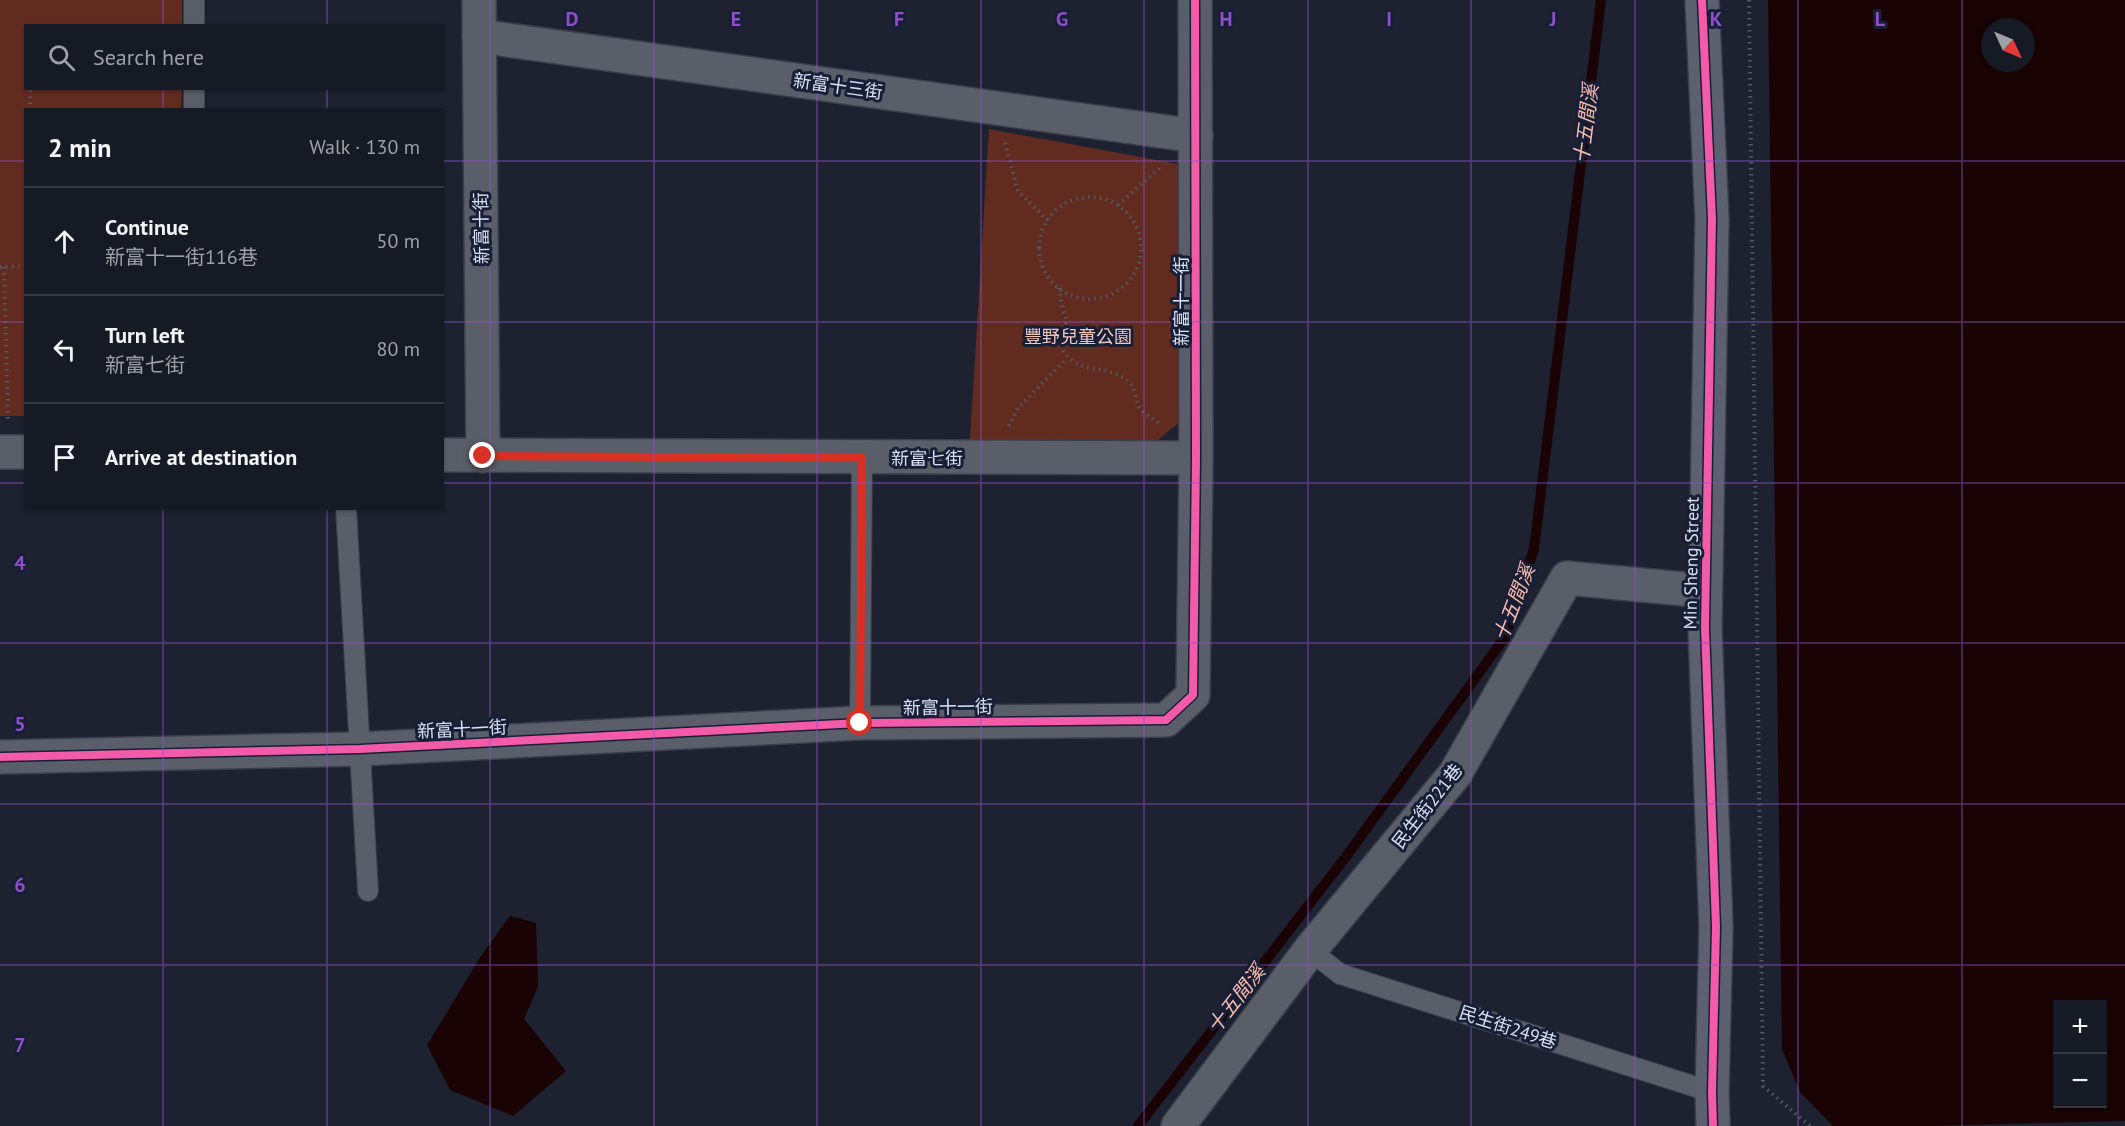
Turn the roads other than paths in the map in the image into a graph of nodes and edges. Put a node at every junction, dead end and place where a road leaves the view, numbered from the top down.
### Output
1 (194, 0) edge
2 (479, 0) edge
3 (1195, 0) edge
4 (1702, 0) edge
5 (194, 24) edge
6 (479, 36) junction
7 (194, 90) edge
8 (194, 108) edge
9 (1196, 136) junction
10 (444, 455) edge
11 (483, 456) junction
12 (862, 458) junction
13 (1196, 458) junction
14 (346, 510) edge
15 (1705, 591) junction
16 (860, 723) junction
17 (360, 749) junction
18 (0, 757) edge
19 (368, 891) dead end
20 (1310, 950) junction
21 (1712, 1092) junction
22 (1178, 1126) edge
23 (1713, 1126) edge

1 - 5 lane
2 - 6 street, 新富十街
3 - 9 street, 新富十一街
4 - 15 street, Min Sheng Street
6 - 9 street, 新富十三街
6 - 11 street, 新富十街
7 - 8 lane
9 - 13 street, 新富十一街
10 - 11 street, 新富七街
11 - 12 street, 新富七街
12 - 13 street, 新富七街
12 - 16 lane
13 - 16 street, 新富十一街
14 - 17 lane
15 - 20 street, 民生街221巷
15 - 21 street, Min Sheng Street
16 - 17 street, 新富十一街
17 - 18 street, 新富十一街
17 - 19 lane
20 - 21 lane, 民生街249巷
20 - 22 street, 民生街221巷
21 - 23 street, Min Sheng Street

